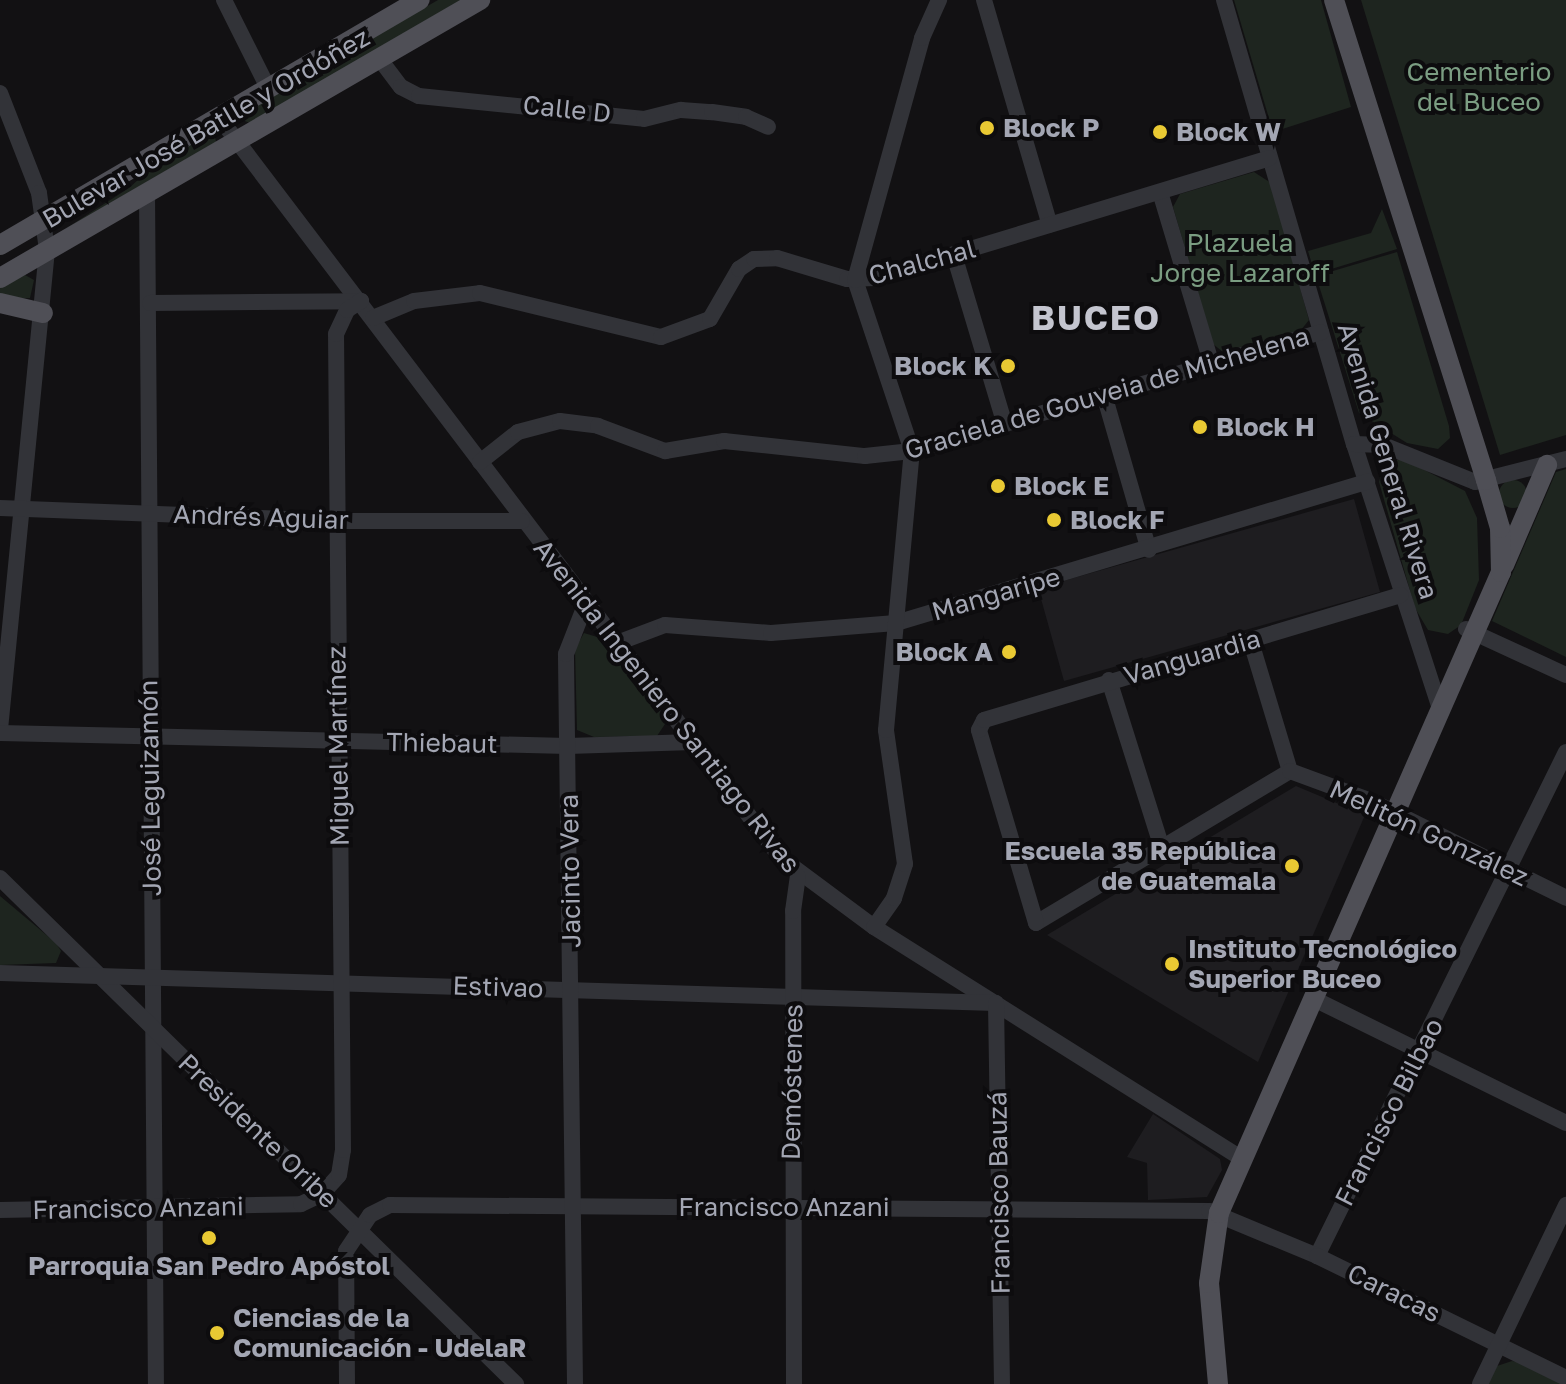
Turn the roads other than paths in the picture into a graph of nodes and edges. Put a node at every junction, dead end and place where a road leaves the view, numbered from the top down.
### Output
1 (224, 0) edge
2 (420, 0) edge
3 (480, 0) edge
4 (984, 0) edge
5 (1224, 0) edge
6 (1334, 0) edge
7 (937, 2) edge
8 (379, 58) junction
9 (268, 88) junction
10 (0, 93) edge
11 (218, 116) junction
12 (768, 127) dead end
13 (235, 140) junction
14 (1269, 158) junction
15 (147, 192) junction
16 (1160, 192) junction
17 (44, 220) junction
18 (1050, 225) junction
19 (0, 245) edge
20 (47, 250) junction
21 (954, 255) junction
22 (0, 278) edge
23 (855, 280) junction
24 (361, 301) junction
25 (0, 303) edge
26 (150, 303) junction
27 (43, 313) junction
28 (373, 318) junction
29 (1321, 332) junction
30 (1212, 365) junction
31 (1105, 398) junction
32 (1005, 425) junction
33 (1354, 444) junction
34 (912, 451) junction
35 (480, 462) junction
36 (1557, 462) edge
37 (1481, 481) junction
38 (1367, 482) junction
39 (0, 508) edge
40 (23, 509) junction
41 (148, 513) junction
42 (334, 521) junction
43 (522, 521) junction
44 (1149, 550) junction
45 (1501, 572) junction
46 (1401, 595) junction
47 (586, 603) junction
48 (896, 623) junction
49 (1471, 632) junction
50 (1251, 642) junction
51 (617, 643) junction
52 (1566, 675) edge
53 (1109, 680) junction
54 (1439, 706) junction
55 (0, 731) edge
56 (148, 735) junction
57 (338, 740) junction
58 (693, 742) junction
59 (568, 746) junction
60 (1566, 752) edge
61 (1290, 771) junction
62 (1394, 814) junction
63 (1163, 851) junction
64 (1509, 870) junction
65 (798, 876) junction
66 (0, 878) edge
67 (1566, 898) edge
68 (874, 927) junction
69 (0, 973) edge
70 (98, 975) junction
71 (153, 976) junction
72 (342, 982) junction
73 (571, 990) junction
74 (793, 995) junction
75 (1314, 999) junction
76 (996, 1003) junction
77 (154, 1031) junction
78 (1421, 1050) junction
79 (1566, 1123) edge
80 (1242, 1159) junction
81 (322, 1194) junction
82 (1566, 1205) edge
83 (573, 1207) junction
84 (791, 1207) junction
85 (998, 1207) junction
86 (156, 1209) junction
87 (0, 1210) edge
88 (1219, 1213) junction
89 (358, 1228) junction
90 (1317, 1256) junction
91 (1498, 1344) junction
92 (1566, 1378) edge
93 (156, 1384) edge
94 (347, 1384) edge
95 (516, 1384) edge
96 (575, 1384) edge
97 (794, 1384) edge
98 (1002, 1384) edge
99 (1218, 1384) edge
100 (1480, 1384) edge

1 - 9 street
2 - 9 main road, Bulevar José Batlle y Ordóñez
3 - 8 main road, Bulevar José Batlle y Ordóñez
4 - 18 street
5 - 14 street, Avenida General Rivera
6 - 37 main road, Avenida General Rivera
7 - 23 street
8 - 12 street, Calle D
8 - 13 main road, Bulevar José Batlle y Ordóñez
9 - 11 main road, Bulevar José Batlle y Ordóñez
10 - 17 street
11 - 13 street, Avenida Ingeniero Santiago Rivas
11 - 17 main road, Bulevar José Batlle y Ordóñez
13 - 15 main road, Bulevar José Batlle y Ordóñez
13 - 24 street, Avenida Ingeniero Santiago Rivas
14 - 16 street, Chalchal
14 - 29 street, Avenida General Rivera
15 - 20 main road, Bulevar José Batlle y Ordóñez
15 - 26 street, José Leguizamón
16 - 18 street, Chalchal
16 - 30 street
17 - 19 main road, Bulevar José Batlle y Ordóñez
17 - 20 street
18 - 21 street, Chalchal
20 - 22 main road, Bulevar José Batlle y Ordóñez
20 - 27 street
21 - 23 street, Chalchal
21 - 32 street
23 - 28 street, Chalchal
23 - 34 street
24 - 26 street
24 - 28 street, Avenida Ingeniero Santiago Rivas
24 - 42 street, Miguel Martínez
25 - 27 main road
26 - 41 street, José Leguizamón
27 - 40 street
28 - 35 street, Avenida Ingeniero Santiago Rivas
29 - 30 street, Graciela de Gouveia de Michelena
29 - 33 street, Avenida General Rivera
30 - 31 street, Graciela de Gouveia de Michelena
31 - 32 street, Graciela de Gouveia de Michelena
31 - 44 street
32 - 34 street, Graciela de Gouveia de Michelena
33 - 37 street
33 - 38 street, Avenida General Rivera
34 - 35 street, Graciela de Gouveia de Michelena
34 - 48 street
35 - 43 street, Avenida Ingeniero Santiago Rivas
36 - 37 street
36 - 45 main road
37 - 45 main road, Avenida General Rivera
37 - 49 main road, Avenida General Rivera
38 - 44 street, Mangaripe
38 - 46 street, Avenida General Rivera
39 - 40 street, Andrés Aguiar
40 - 41 street, Andrés Aguiar
40 - 55 street
41 - 42 street, Andrés Aguiar
41 - 56 street, José Leguizamón
42 - 43 street, Andrés Aguiar
42 - 57 street, Miguel Martínez
43 - 47 street, Avenida Ingeniero Santiago Rivas
44 - 48 street, Mangaripe
45 - 49 main road, Avenida General Rivera
46 - 50 street, Vanguardia
46 - 54 street, Avenida General Rivera
47 - 51 street, Avenida Ingeniero Santiago Rivas
47 - 59 street, Jacinto Vera
48 - 51 street, Mangaripe
48 - 68 street
49 - 52 street
49 - 54 main road, Avenida General Rivera
50 - 53 street, Vanguardia
50 - 61 street
51 - 58 street, Avenida Ingeniero Santiago Rivas
53 - 63 street
53 - 63 street, Vanguardia
54 - 62 main road, Avenida General Rivera
55 - 56 street, Thiebaut
56 - 57 street, Thiebaut
56 - 71 street, José Leguizamón
57 - 59 street, Thiebaut
57 - 72 street, Miguel Martínez
58 - 59 street, Thiebaut
58 - 65 street, Avenida Ingeniero Santiago Rivas
59 - 73 street, Jacinto Vera
60 - 64 street, Francisco Bilbao
61 - 62 street, Melitón González
61 - 63 street
62 - 64 street, Melitón González
62 - 75 main road, Avenida General Rivera
64 - 67 street, Melitón González
64 - 78 street, Francisco Bilbao
65 - 68 street, Avenida Ingeniero Santiago Rivas
65 - 74 street, Demóstenes
66 - 70 street, Presidente Oribe
68 - 76 street, Avenida Ingeniero Santiago Rivas
69 - 70 street, Estivao
70 - 71 street, Estivao
70 - 77 street, Presidente Oribe
71 - 72 street, Estivao
71 - 77 street, José Leguizamón
72 - 73 street, Estivao
72 - 81 street, Miguel Martínez
73 - 74 street, Estivao
73 - 83 street, Jacinto Vera
74 - 76 street, Estivao
74 - 84 street, Demóstenes
75 - 78 street
75 - 80 main road, Avenida General Rivera
76 - 80 street, Avenida Ingeniero Santiago Rivas
76 - 85 street, Francisco Bauzá
77 - 81 street, Presidente Oribe
77 - 86 street, José Leguizamón
78 - 79 street
78 - 90 street, Francisco Bilbao
80 - 88 main road, Avenida General Rivera
81 - 86 street, Francisco Anzani
81 - 89 street, Presidente Oribe
82 - 91 street
83 - 84 street, Francisco Anzani
83 - 89 street, Francisco Anzani
83 - 96 street, Jacinto Vera
84 - 85 street, Francisco Anzani
84 - 97 street, Demóstenes
85 - 88 street, Francisco Anzani
85 - 98 street, Francisco Bauzá
86 - 87 street, Francisco Anzani
86 - 93 street, José Leguizamón
88 - 90 street, Caracas
88 - 99 main road, Avenida General Rivera
89 - 94 street
89 - 95 street, Presidente Oribe
90 - 91 street, Caracas
91 - 92 street, Caracas
91 - 100 street

